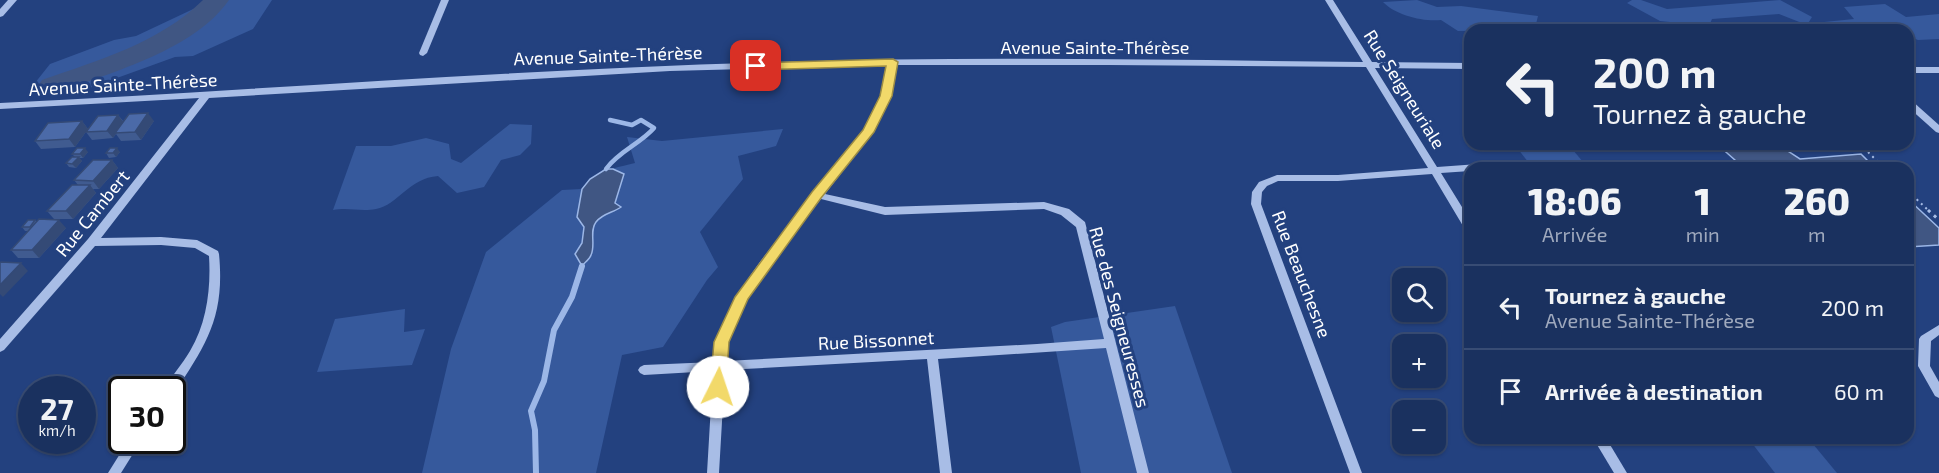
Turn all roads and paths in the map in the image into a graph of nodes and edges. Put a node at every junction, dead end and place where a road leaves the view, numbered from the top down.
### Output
1 (13, 0) edge
2 (445, 0) edge
3 (1329, 0) edge
4 (0, 14) edge
5 (423, 53) dead end
6 (893, 62) junction
7 (1370, 65) junction
8 (1464, 66) edge
9 (1914, 70) edge
10 (1939, 70) edge
11 (205, 97) junction
12 (0, 106) edge
13 (1914, 107) edge
14 (1939, 129) edge
15 (1866, 150) edge
16 (1878, 162) edge
17 (1464, 169) edge
18 (1435, 171) junction
19 (816, 195) junction
20 (1914, 197) edge
21 (1464, 218) edge
22 (1939, 220) edge
23 (92, 242) junction
24 (1939, 329) edge
25 (1111, 343) junction
26 (0, 346) edge
27 (932, 355) junction
28 (719, 366) junction
29 (644, 370) dead end
30 (180, 376) edge
31 (1939, 393) edge
32 (1603, 444) edge
33 (126, 454) edge
34 (114, 473) edge
35 (713, 473) edge
36 (946, 473) edge
37 (1143, 473) edge
38 (1356, 473) edge
39 (1621, 473) edge

1 - 4 street
2 - 5 street
3 - 7 street, Rue Seigneuriale
6 - 7 street, Avenue Sainte-Thérèse
6 - 11 street, Avenue Sainte-Thérèse
6 - 19 street
7 - 8 street, Avenue Sainte-Thérèse
7 - 18 street, Rue Seigneuriale
9 - 10 street
11 - 12 street, Avenue Sainte-Thérèse
11 - 23 street, Rue Cambert
13 - 14 street
15 - 16 path
17 - 18 street
18 - 21 street, Rue Seigneuriale
18 - 38 street, Rue Beauchesne
19 - 25 street, Rue des Seigneuresses
19 - 28 street
20 - 22 path
23 - 26 street, Rue Cambert
23 - 30 street
24 - 31 street
25 - 27 street, Rue Bissonnet
25 - 37 street, Rue des Seigneuresses
27 - 28 street, Rue Bissonnet
27 - 36 street
28 - 29 street, Rue Bissonnet
28 - 35 street
32 - 39 street
33 - 34 street

